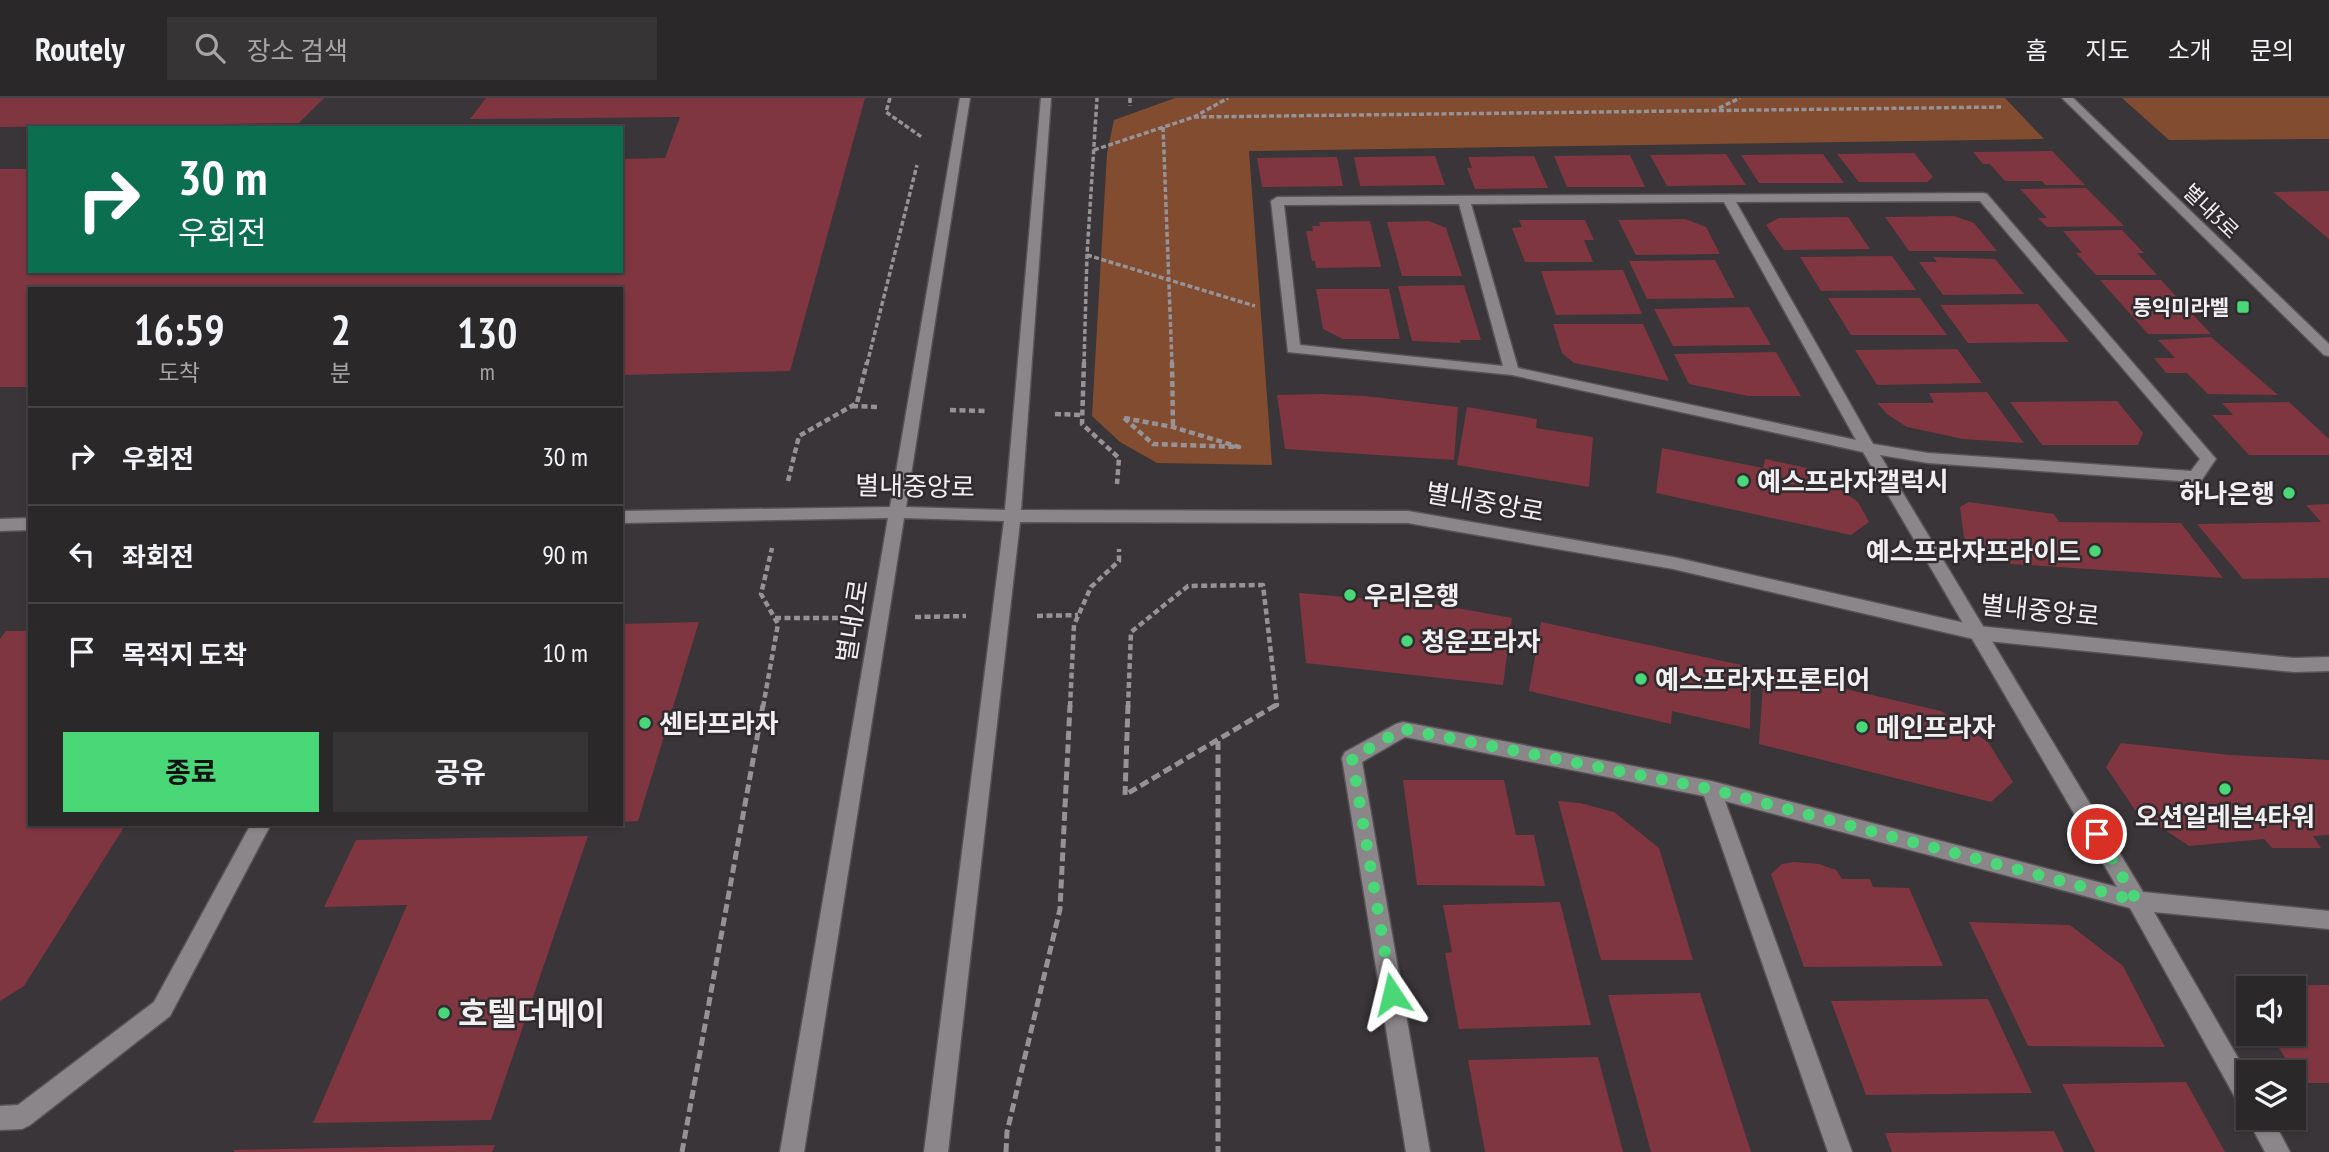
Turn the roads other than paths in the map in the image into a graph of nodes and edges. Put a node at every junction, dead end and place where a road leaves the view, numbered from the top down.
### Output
1 (965, 98) edge
2 (1046, 98) edge
3 (2067, 98) edge
4 (1728, 198) junction
5 (1464, 200) junction
6 (2329, 352) edge
7 (1512, 370) junction
8 (1868, 448) junction
9 (896, 512) junction
10 (1013, 516) junction
11 (623, 517) edge
12 (28, 524) edge
13 (0, 525) edge
14 (1978, 633) junction
15 (2329, 664) edge
16 (1711, 789) junction
17 (260, 826) edge
18 (2137, 901) junction
19 (2329, 920) edge
20 (2236, 1077) edge
21 (0, 1118) edge
22 (2266, 1130) edge
23 (792, 1152) edge
24 (936, 1152) edge
25 (1418, 1152) edge
26 (1840, 1152) edge
27 (2278, 1152) edge

1 - 9 street, 별내2로
2 - 10 street
3 - 6 street, 별내3로
4 - 5 street
4 - 8 street
4 - 8 street
5 - 7 street
5 - 7 street
7 - 8 street
8 - 14 street
9 - 10 street, 별내중앙로
9 - 11 street, 별내중앙로
9 - 23 street, 별내2로
10 - 14 street, 별내중앙로
10 - 24 street
12 - 13 street
14 - 15 street, 별내중앙로
14 - 18 street
16 - 18 street
16 - 25 street
16 - 26 street
17 - 21 street
18 - 19 street
18 - 20 street
22 - 27 street

